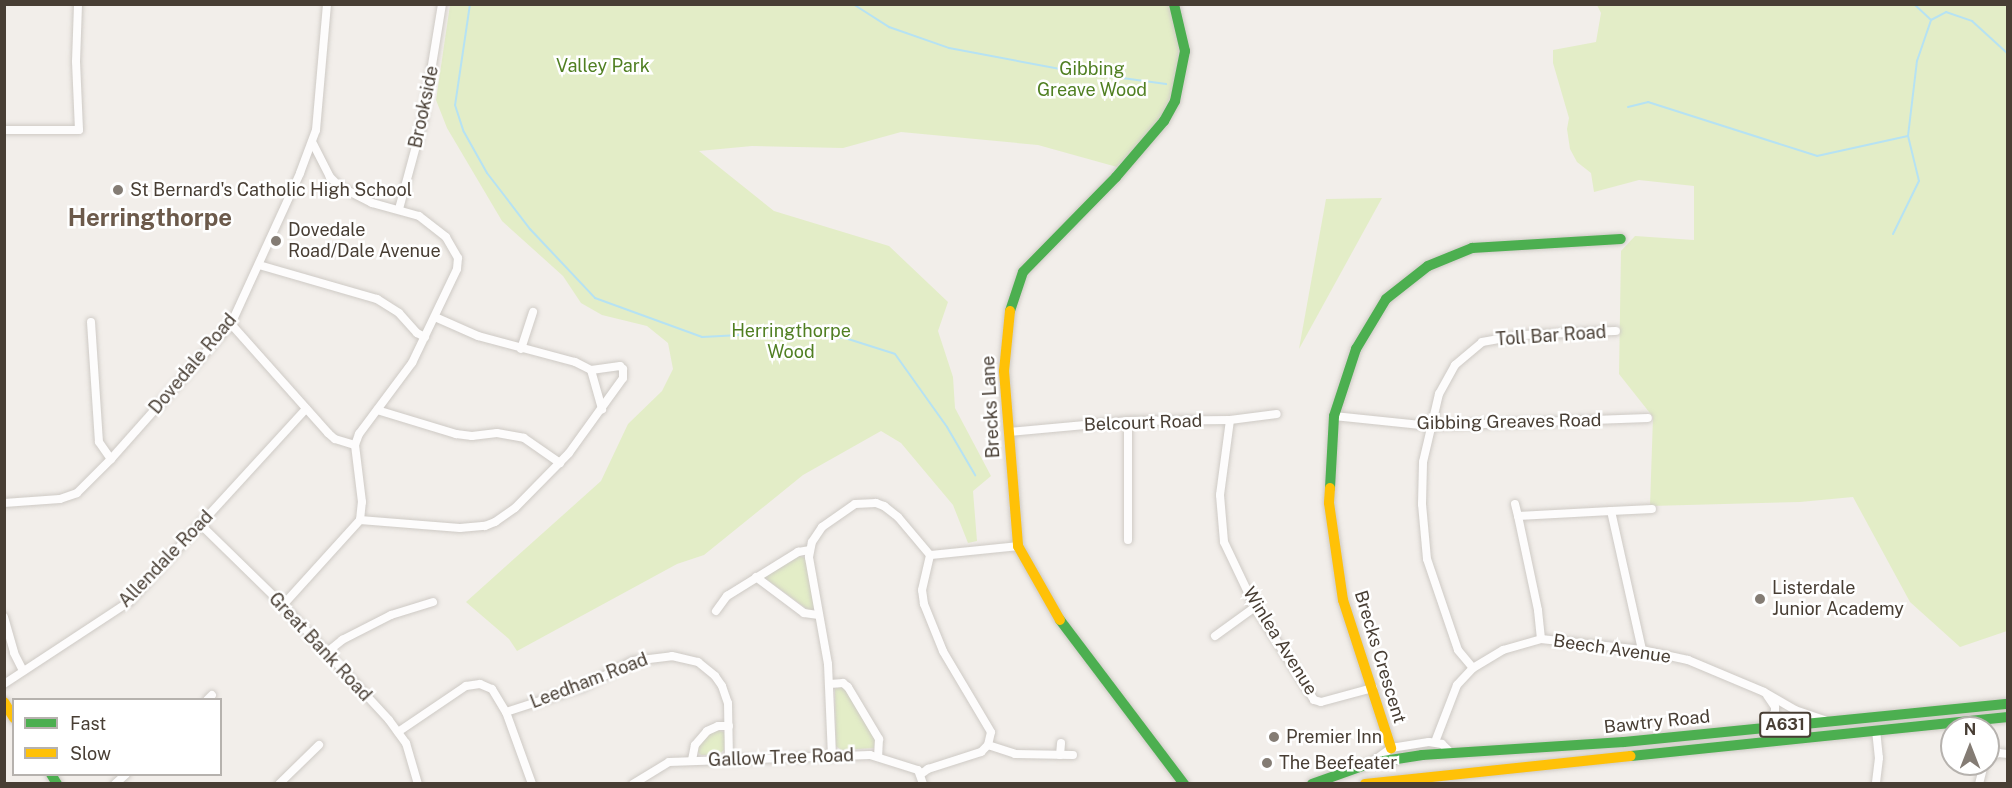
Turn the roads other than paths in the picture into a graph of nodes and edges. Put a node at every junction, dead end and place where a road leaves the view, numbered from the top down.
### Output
1 (78, 4) edge
2 (327, 4) edge
3 (442, 4) edge
4 (1174, 4) edge
5 (4, 130) edge
6 (312, 142) junction
7 (399, 209) junction
8 (1621, 239) dead end
9 (259, 265) junction
10 (533, 312) dead end
11 (435, 317) junction
12 (91, 322) dead end
13 (231, 324) junction
14 (1616, 331) dead end
15 (425, 337) junction
16 (521, 349) junction
17 (591, 370) junction
18 (306, 409) junction
19 (602, 409) junction
20 (377, 410) junction
21 (1277, 414) dead end
22 (1335, 416) junction
23 (1648, 418) dead end
24 (1128, 420) junction
25 (1230, 420) junction
26 (1430, 426) junction
27 (1009, 432) junction
28 (355, 446) junction
29 (111, 459) junction
30 (560, 463) junction
31 (4, 503) edge
32 (1515, 504) dead end
33 (1652, 509) dead end
34 (1611, 511) junction
35 (1518, 516) junction
36 (360, 520) junction
37 (201, 525) junction
38 (1128, 540) dead end
39 (1018, 546) junction
40 (809, 550) junction
41 (930, 555) junction
42 (756, 577) junction
43 (433, 602) dead end
44 (283, 605) junction
45 (1255, 607) junction
46 (716, 611) dead end
47 (819, 615) junction
48 (4, 617) edge
49 (1215, 636) dead end
50 (1541, 639) junction
51 (1642, 650) junction
52 (326, 653) junction
53 (1473, 668) junction
54 (23, 671) junction
55 (4, 684) edge
56 (830, 684) junction
57 (1373, 688) junction
58 (1764, 692) junction
59 (4, 702) edge
60 (2007, 704) edge
61 (506, 712) junction
62 (12, 715) edge
63 (2007, 717) edge
64 (1827, 720) junction
65 (729, 726) junction
66 (1755, 729) junction
67 (1876, 730) junction
68 (398, 732) junction
69 (1435, 742) junction
70 (1061, 743) dead end
71 (319, 745) dead end
72 (988, 745) junction
73 (1391, 748) junction
74 (1452, 753) junction
75 (1060, 755) junction
76 (1072, 755) dead end
77 (832, 756) junction
78 (878, 757) junction
79 (729, 759) junction
80 (692, 760) junction
81 (1371, 763) junction
82 (1459, 773) junction
83 (921, 774) junction
84 (279, 783) edge
85 (418, 783) edge
86 (532, 783) edge
87 (633, 783) edge
88 (924, 783) edge
89 (1184, 783) edge
90 (1312, 783) edge
91 (1365, 783) edge
92 (1876, 783) edge

1 - 5 street
2 - 6 street, Dovedale Road
3 - 7 street, Brookside
4 - 27 street, Brecks Lane
6 - 7 street
6 - 9 street, Dovedale Road
7 - 11 street
8 - 22 street, Brecks Crescent
9 - 13 street, Dovedale Road
9 - 15 street
10 - 16 street
11 - 15 street
11 - 16 street
12 - 29 street
13 - 18 street
13 - 29 street, Dovedale Road
14 - 26 street, Toll Bar Road
15 - 20 street
16 - 17 street
17 - 19 street
17 - 19 street
18 - 28 street
18 - 37 street, Allendale Road
19 - 30 street
20 - 28 street
20 - 30 street
21 - 25 street, Belcourt Road
22 - 26 street, Gibbing Greaves Road
22 - 57 street, Brecks Crescent
23 - 26 street, Gibbing Greaves Road
24 - 25 street, Belcourt Road
24 - 27 street, Belcourt Road
24 - 38 street
25 - 45 street, Winlea Avenue
26 - 53 street, Toll Bar Road
27 - 39 street, Brecks Lane
28 - 36 street
29 - 31 street, Dovedale Road
30 - 36 street
32 - 35 street
33 - 34 street
34 - 35 street
34 - 51 street
35 - 50 street
36 - 44 street
37 - 44 street, Great Bank Road
37 - 54 street, Allendale Road
39 - 41 street
39 - 89 street, Brecks Lane
40 - 41 street
40 - 42 street
40 - 47 street
41 - 72 street
42 - 46 street
42 - 47 street
43 - 52 street
44 - 52 street, Great Bank Road
45 - 49 street
45 - 57 street, Winlea Avenue
47 - 56 street
48 - 54 street
50 - 51 street, Beech Avenue
50 - 53 street, Beech Avenue
51 - 58 street, Beech Avenue
52 - 68 street, Great Bank Road
53 - 69 street, Beech Avenue
54 - 55 street, Allendale Road
56 - 77 street
56 - 78 street
57 - 73 street, Brecks Crescent
58 - 64 street, Beech Avenue
58 - 66 street
59 - 62 street
60 - 64 street, Bawtry Road / A631
61 - 65 street, Leedham Road
61 - 68 street, Leedham Road
61 - 86 street
63 - 67 street, Bawtry Road / A631
64 - 66 street, Bawtry Road / A631
65 - 79 street, Leedham Road
65 - 80 street
66 - 74 street, Bawtry Road / A631
67 - 82 street, Bawtry Road / A631
67 - 92 street
68 - 85 street, Great Bank Road
69 - 73 street
69 - 74 street
70 - 75 street
71 - 84 street
72 - 75 street
72 - 83 street
73 - 81 street
74 - 81 street, Bawtry Road / A631
74 - 82 street
75 - 76 street
77 - 78 street, Gallow Tree Road
77 - 79 street, Gallow Tree Road
78 - 83 street, Gallow Tree Road
79 - 80 street, Gallow Tree Road
80 - 87 street, Gallow Tree Road
81 - 90 street, Bawtry Road / A631
82 - 91 street, Bawtry Road / A631
83 - 88 street

